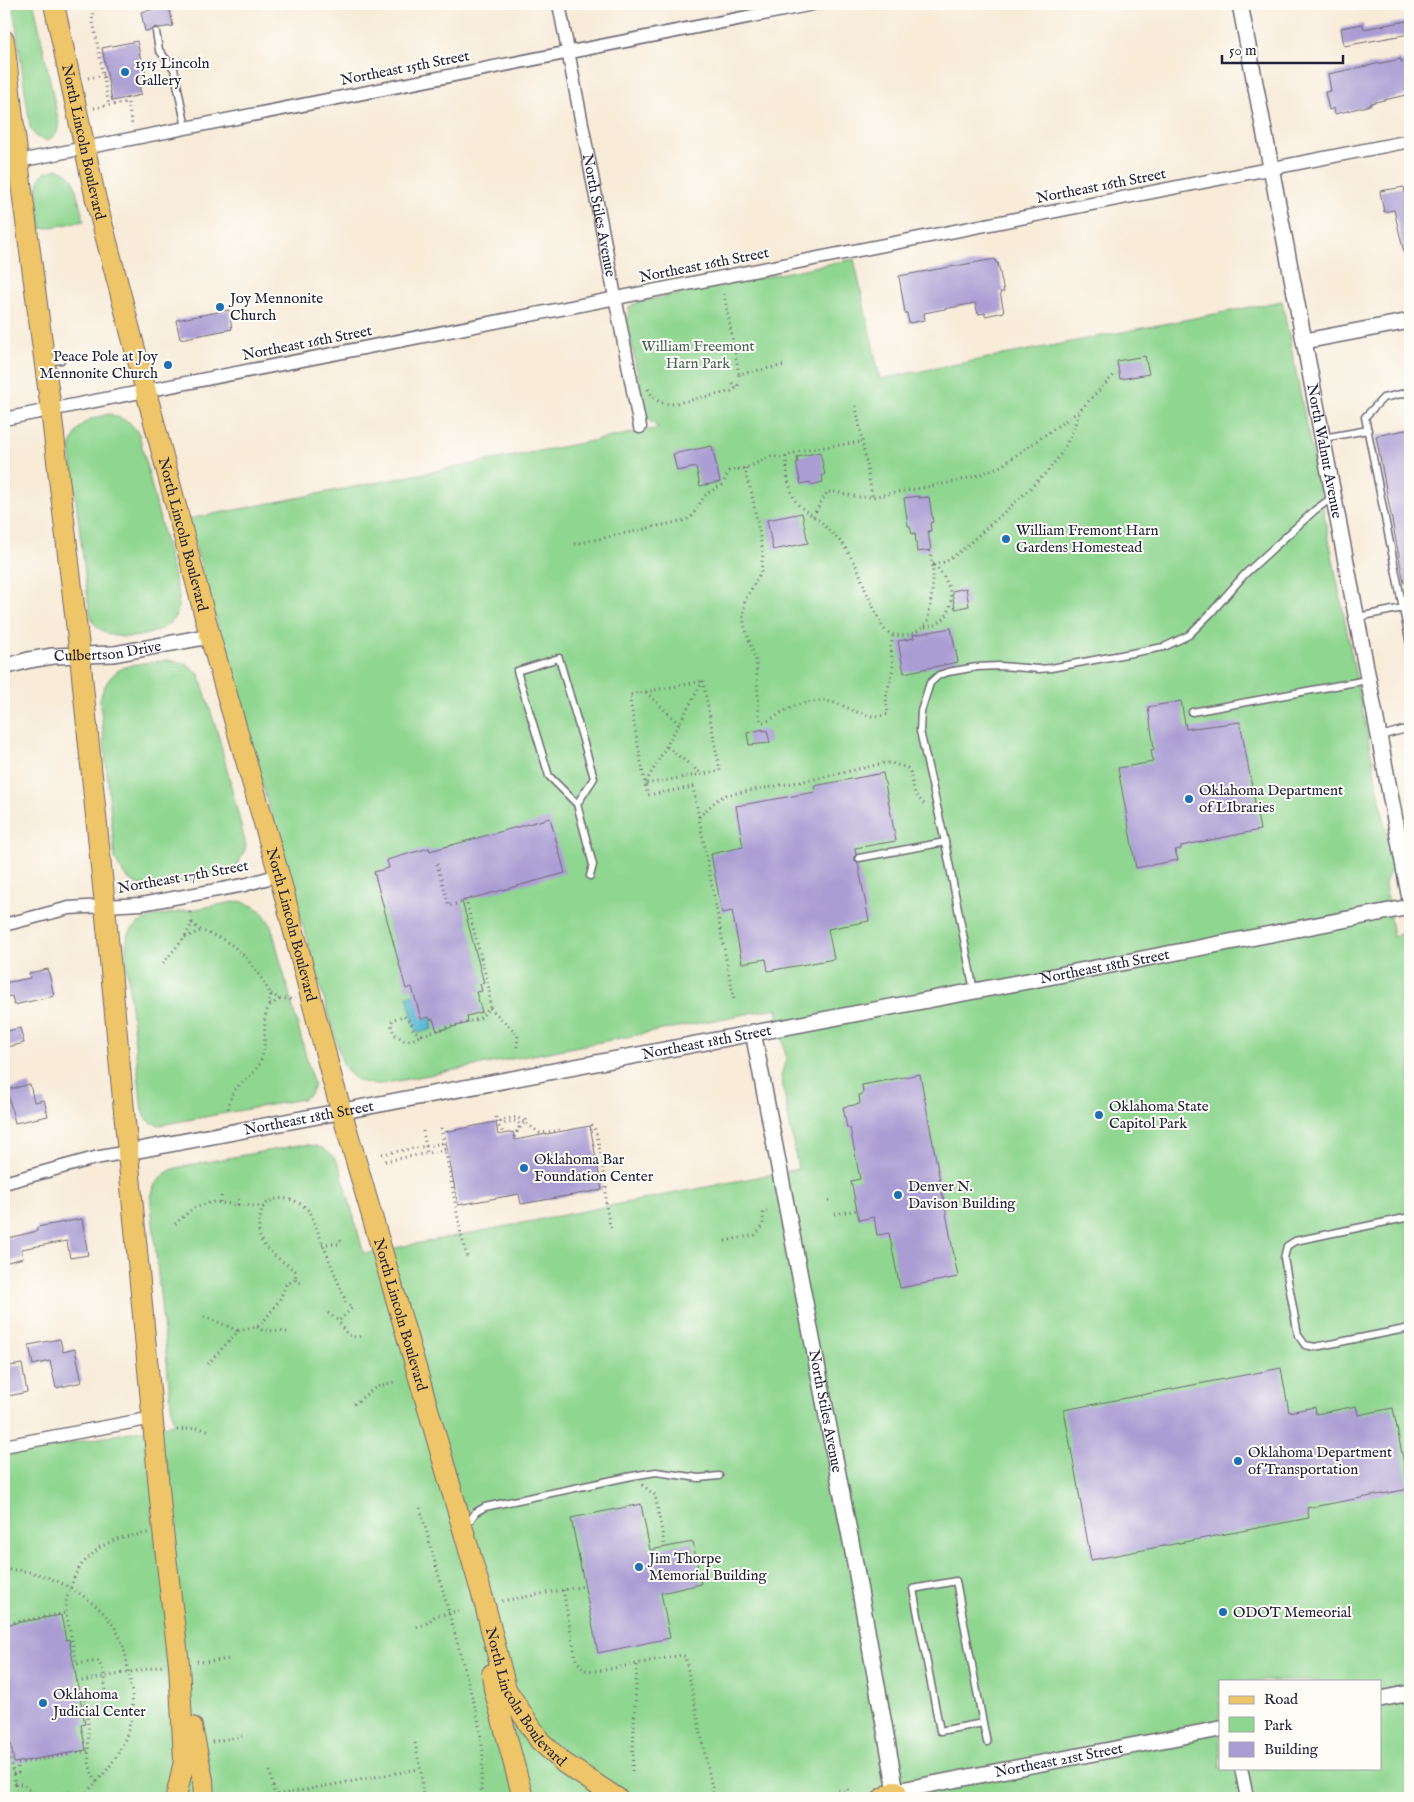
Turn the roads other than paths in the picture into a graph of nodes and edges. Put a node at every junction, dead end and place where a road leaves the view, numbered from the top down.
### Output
1 (54, 4) edge
2 (559, 4) edge
3 (813, 4) edge
4 (1240, 4) edge
5 (156, 32) dead end
6 (4, 40) edge
7 (569, 52) junction
8 (186, 128) junction
9 (1410, 141) edge
10 (84, 148) junction
11 (11, 162) edge
12 (1271, 168) junction
13 (615, 299) junction
14 (1410, 321) edge
15 (1305, 341) junction
16 (146, 392) junction
17 (1410, 392) edge
18 (51, 410) junction
19 (4, 419) edge
20 (640, 427) dead end
21 (1368, 430) junction
22 (1323, 438) junction
23 (1334, 497) junction
24 (1403, 608) junction
25 (1357, 618) junction
26 (210, 636) junction
27 (1410, 644) edge
28 (80, 656) junction
29 (4, 667) edge
30 (1369, 680) junction
31 (1192, 712) dead end
32 (1410, 728) edge
33 (1379, 736) junction
34 (577, 804) junction
35 (945, 842) junction
36 (859, 858) dead end
37 (279, 875) junction
38 (590, 876) dead end
39 (1410, 899) edge
40 (105, 906) junction
41 (1410, 907) edge
42 (4, 925) edge
43 (974, 991) junction
44 (753, 1032) junction
45 (342, 1111) junction
46 (128, 1152) junction
47 (4, 1183) edge
48 (1410, 1218) edge
49 (1410, 1328) edge
50 (153, 1418) junction
51 (4, 1446) edge
52 (719, 1476) dead end
53 (463, 1531) junction
54 (493, 1603) junction
55 (180, 1664) junction
56 (1410, 1693) edge
57 (1382, 1699) edge
58 (983, 1723) junction
59 (1219, 1729) edge
60 (987, 1742) dead end
61 (1241, 1770) edge
62 (890, 1794) edge
63 (176, 1798) edge
64 (204, 1798) edge
65 (523, 1798) edge
66 (617, 1798) edge
67 (1247, 1798) edge

1 - 10 main road, North Lincoln Boulevard
2 - 7 street, North Stiles Avenue
3 - 7 street, Northeast 15th Street
4 - 12 street, North Walnut Avenue
5 - 8 lane
6 - 11 main road
7 - 8 street, Northeast 15th Street
7 - 13 street, North Stiles Avenue
8 - 10 street, Northeast 15th Street
9 - 12 street, Northeast 16th Street
10 - 11 street, Northeast 15th Street
10 - 16 main road, North Lincoln Boulevard
11 - 18 main road
12 - 13 street, Northeast 16th Street
12 - 15 street, North Walnut Avenue
13 - 16 street, Northeast 16th Street
13 - 20 street, North Stiles Avenue
14 - 15 street
15 - 22 street, North Walnut Avenue
16 - 18 street, Northeast 16th Street
16 - 26 main road, North Lincoln Boulevard
17 - 21 lane
18 - 19 street, Northeast 16th Street
18 - 28 main road
21 - 22 lane
21 - 24 lane
22 - 23 street, North Walnut Avenue
23 - 25 street, North Walnut Avenue
23 - 35 lane
24 - 25 lane
24 - 27 lane
25 - 30 street, North Walnut Avenue
26 - 28 street, Culbertson Drive
26 - 37 main road, North Lincoln Boulevard
28 - 29 street, Culbertson Drive
28 - 40 main road
30 - 31 lane
30 - 33 street, North Walnut Avenue
32 - 33 lane
33 - 39 street, North Walnut Avenue
34 - 34 lane
34 - 38 lane
35 - 36 lane
35 - 43 lane
37 - 40 street, Northeast 17th Street
37 - 45 main road, North Lincoln Boulevard
40 - 42 street, Northeast 17th Street
40 - 46 main road
41 - 43 street, Northeast 18th Street
43 - 44 street, Northeast 18th Street
44 - 45 street, Northeast 18th Street
44 - 62 street, North Stiles Avenue
45 - 46 street, Northeast 18th Street
45 - 53 main road, North Lincoln Boulevard
46 - 47 street, Northeast 18th Street
46 - 50 main road
48 - 49 lane
50 - 51 street
50 - 55 main road
52 - 53 lane
53 - 54 main road, North Lincoln Boulevard
54 - 65 main road
54 - 66 main road, North Lincoln Boulevard
55 - 63 main road
55 - 64 main road
56 - 57 street
58 - 58 lane
58 - 60 lane
59 - 62 street, Northeast 21st Street
61 - 67 street

